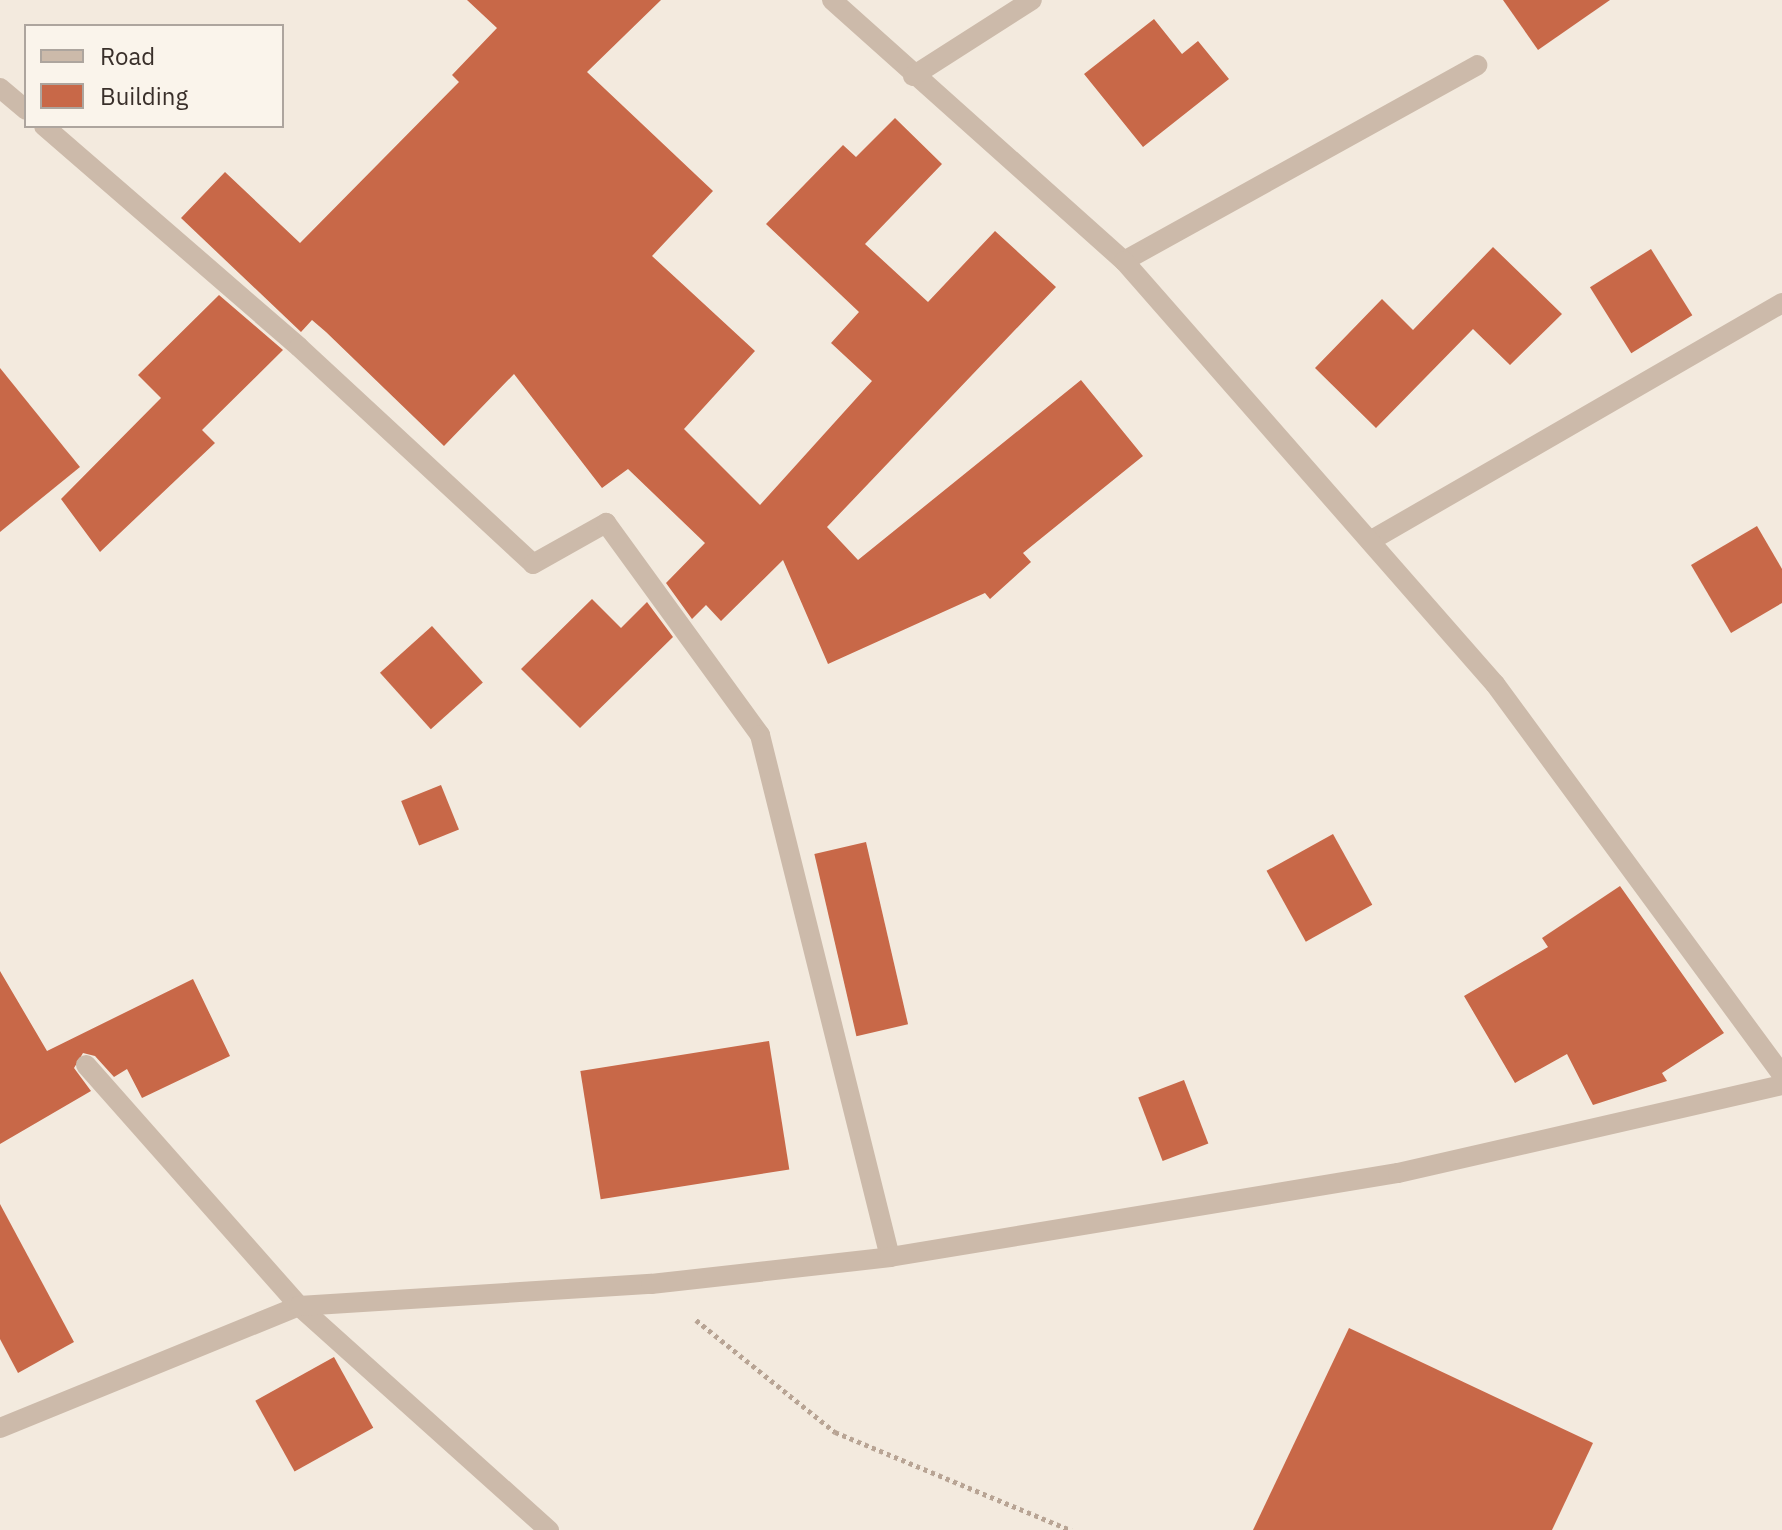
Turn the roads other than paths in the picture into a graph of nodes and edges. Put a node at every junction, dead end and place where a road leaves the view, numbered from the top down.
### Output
1 (832, 0) edge
2 (1032, 0) edge
3 (1477, 65) dead end
4 (913, 76) junction
5 (0, 88) edge
6 (24, 108) edge
7 (46, 128) edge
8 (1124, 261) junction
9 (1782, 303) edge
10 (1370, 541) junction
11 (86, 1065) dead end
12 (1782, 1075) edge
13 (1782, 1085) edge
14 (890, 1257) junction
15 (299, 1306) junction
16 (0, 1428) edge
17 (549, 1530) edge

1 - 4 street
2 - 4 street
3 - 8 street
4 - 8 street
5 - 6 street
7 - 14 street
8 - 10 street
9 - 10 street
10 - 12 street
11 - 15 street
13 - 14 street
14 - 15 street
15 - 16 street
15 - 17 street

